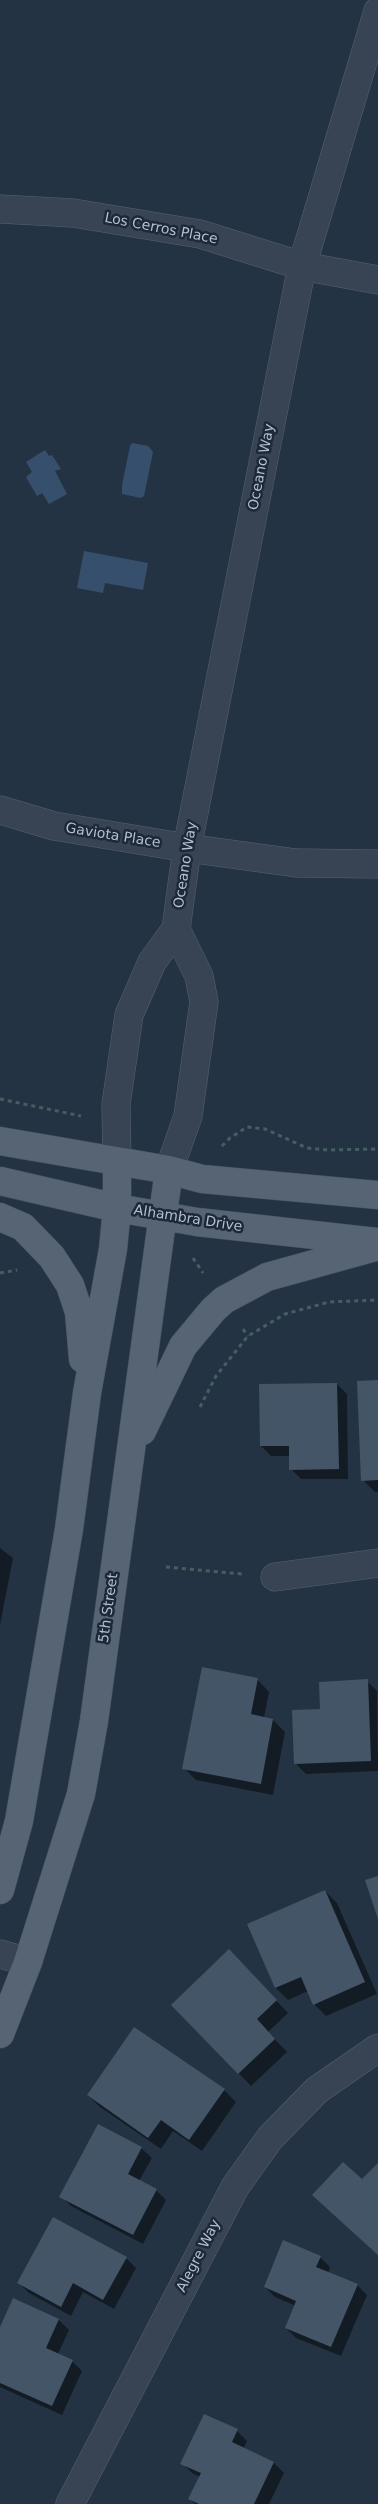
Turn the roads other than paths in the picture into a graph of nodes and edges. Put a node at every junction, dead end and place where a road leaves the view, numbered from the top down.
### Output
1 (378, 12) edge
2 (0, 209) edge
3 (302, 266) junction
4 (378, 280) edge
5 (0, 810) edge
6 (187, 848) junction
7 (378, 864) edge
8 (176, 929) junction
9 (0, 1141) edge
10 (117, 1162) junction
11 (169, 1170) junction
12 (0, 1181) edge
13 (378, 1195) edge
14 (117, 1208) junction
15 (162, 1216) junction
16 (0, 1217) edge
17 (378, 1242) edge
18 (378, 1246) edge
19 (87, 1393) junction
20 (131, 1452) junction
21 (378, 1563) edge
22 (275, 1577) road end
23 (0, 1890) edge
24 (0, 1954) edge
25 (28, 1962) junction
26 (2, 2022) edge
27 (378, 2048) edge
28 (70, 2504) edge

1 - 3 street, Oceano Way
2 - 3 street, Los Cerros Place
3 - 4 street, Los Cerros Place
3 - 6 street, Oceano Way
5 - 6 street, Gaviota Place
6 - 7 street, Gaviota Place
6 - 8 street, Oceano Way
8 - 10 street, Oceano Way
8 - 11 street
9 - 10 main road
10 - 11 main road
10 - 14 main road
11 - 13 main road
11 - 15 main road, 5th Street
12 - 14 main road, Alhambra Drive
14 - 15 main road, Alhambra Drive
14 - 19 main road
15 - 17 main road, Alhambra Drive
15 - 20 main road, 5th Street
16 - 19 main road
18 - 20 main road
19 - 23 main road
20 - 25 main road, 5th Street
21 - 22 street
24 - 25 street
25 - 26 main road, 5th Street
27 - 28 street, Alegre Way

